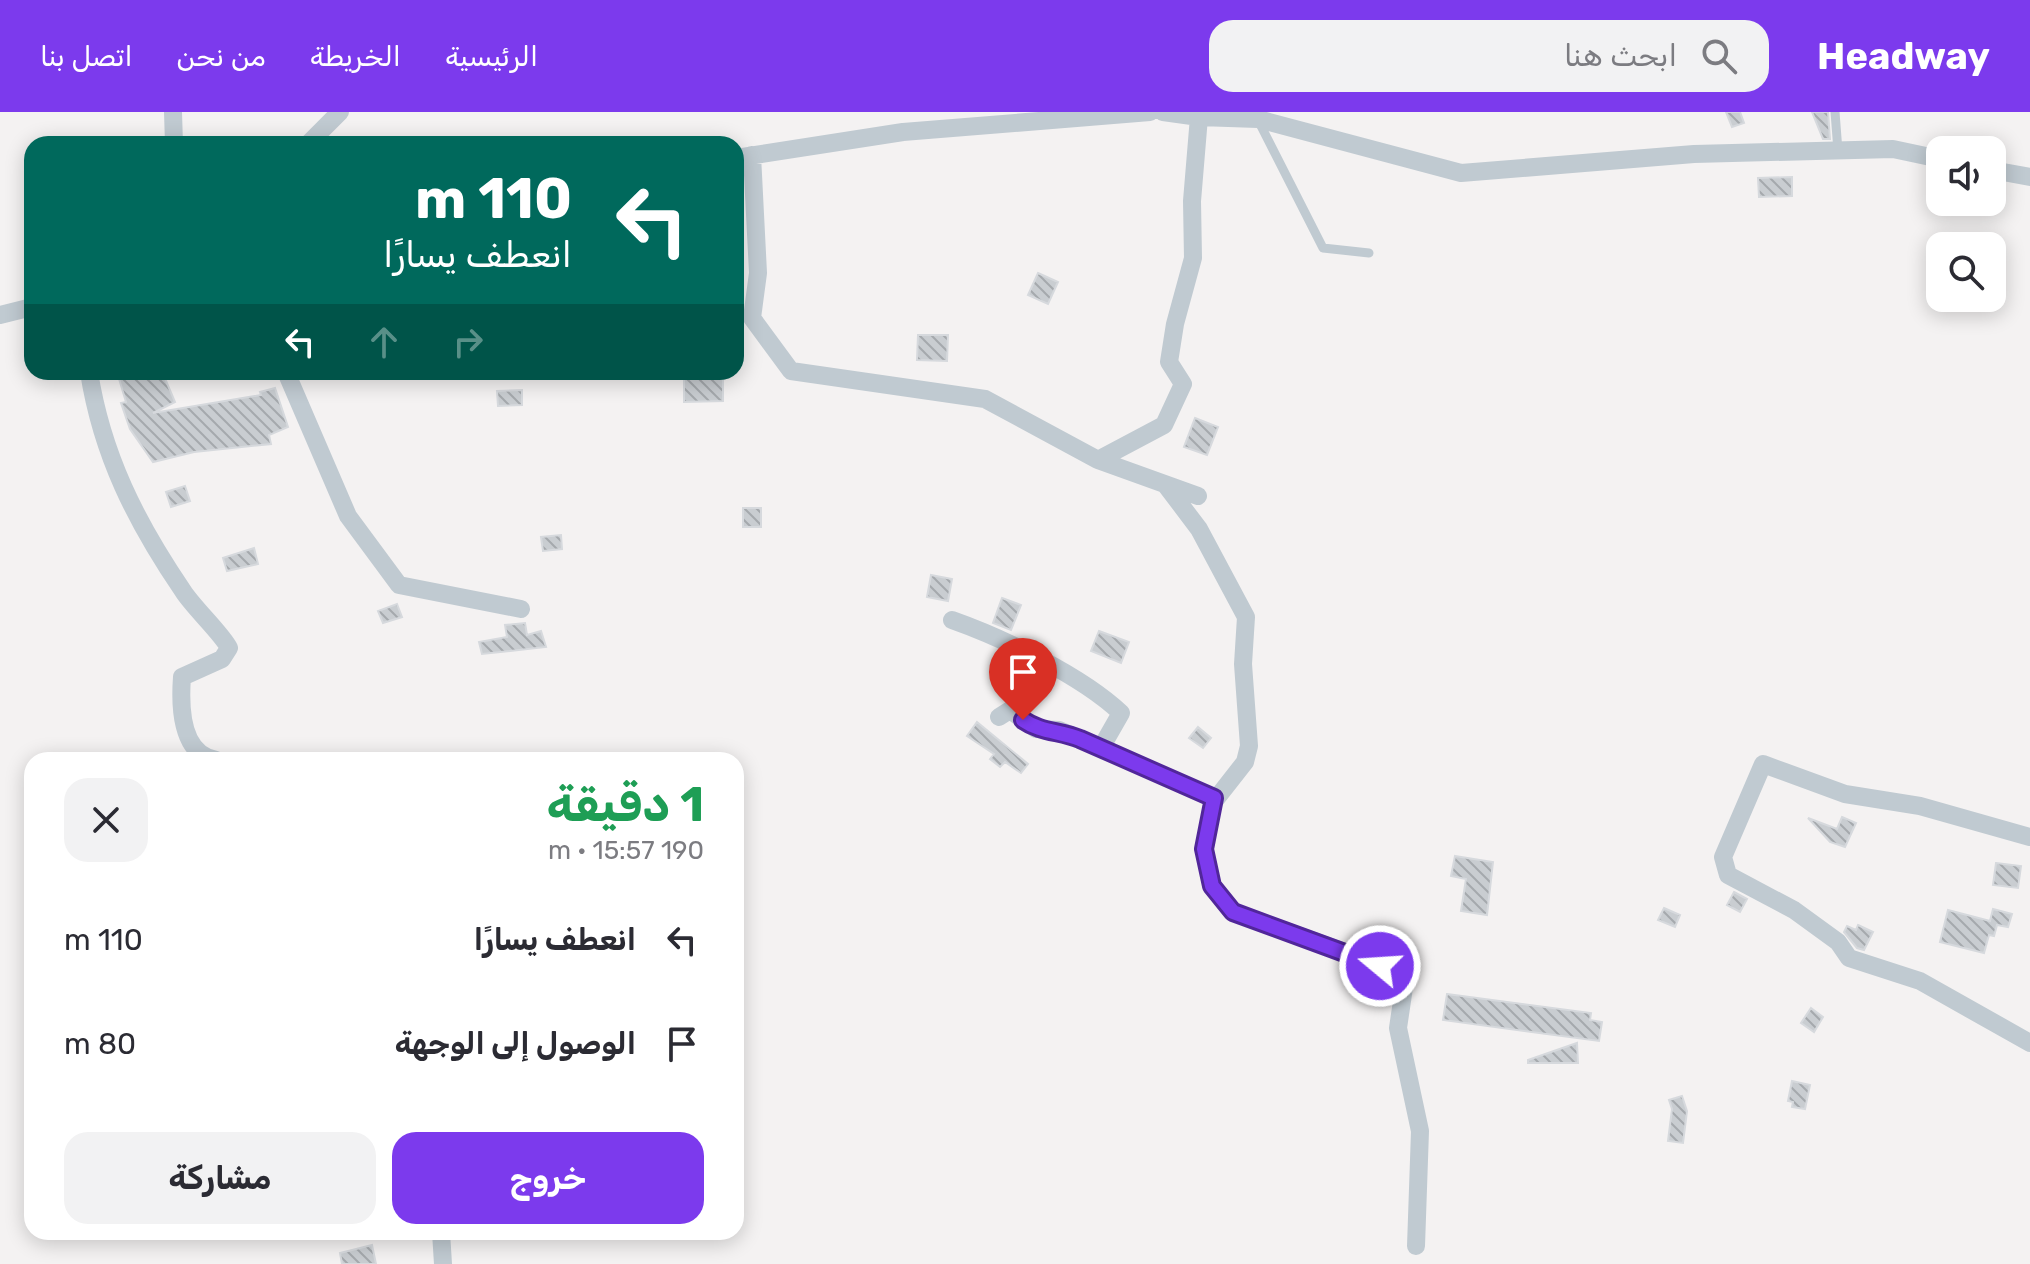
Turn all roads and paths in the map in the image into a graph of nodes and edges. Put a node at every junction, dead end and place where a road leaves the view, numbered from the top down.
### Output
1 (173, 112) edge
2 (340, 112) edge
3 (1150, 112) edge
4 (1163, 112) edge
5 (1835, 112) edge
6 (1199, 117) junction
7 (1258, 119) junction
8 (174, 136) edge
9 (316, 136) edge
10 (1838, 151) junction
11 (1926, 156) edge
12 (744, 157) edge
13 (2006, 173) edge
14 (2030, 177) edge
15 (1369, 253) dead end
16 (24, 309) edge
17 (0, 315) edge
18 (90, 380) edge
19 (289, 380) edge
20 (1098, 460) junction
21 (1165, 484) junction
22 (1198, 496) dead end
23 (521, 609) dead end
24 (952, 620) dead end
25 (999, 717) dead end
26 (1101, 748) junction
27 (203, 752) edge
28 (1214, 798) junction
29 (2030, 837) edge
30 (2030, 1043) edge
31 (442, 1240) edge
32 (1416, 1246) dead end
33 (443, 1264) edge

1 - 8 street
2 - 9 street
3 - 12 street
4 - 6 street
5 - 10 lane
6 - 7 street
6 - 20 street
7 - 10 street
7 - 15 lane
10 - 11 street
12 - 20 street
13 - 14 street
16 - 17 street
18 - 27 street
19 - 23 street
20 - 21 street
21 - 22 street
21 - 28 street
24 - 26 street
25 - 26 street
26 - 28 street
28 - 32 street
29 - 30 street
31 - 33 street

